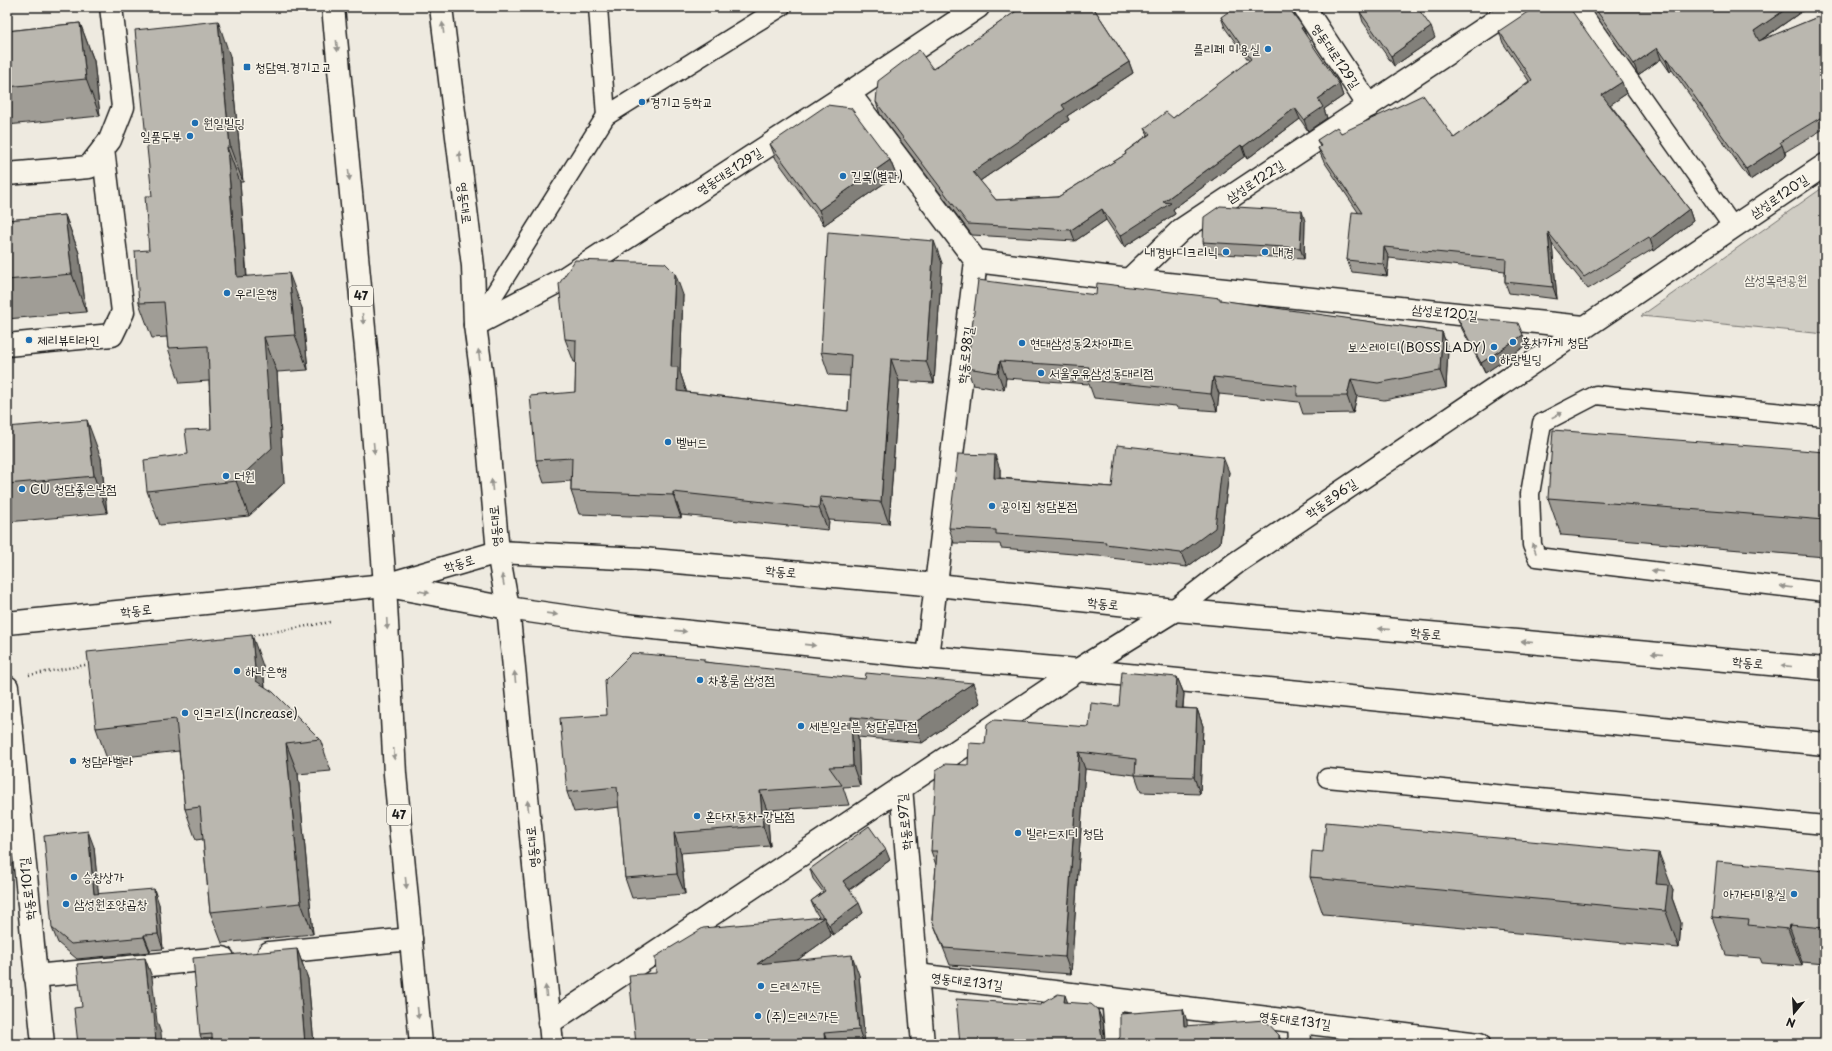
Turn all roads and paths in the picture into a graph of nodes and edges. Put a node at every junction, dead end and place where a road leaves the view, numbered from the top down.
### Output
1 (111, 7) edge
2 (333, 7) edge
3 (441, 7) edge
4 (598, 7) edge
5 (781, 7) edge
6 (978, 7) edge
7 (1304, 7) edge
8 (1517, 7) edge
9 (1578, 7) edge
10 (849, 93) junction
11 (1369, 106) junction
12 (606, 116) junction
13 (104, 149) junction
14 (1825, 165) edge
15 (7, 174) edge
16 (1733, 227) junction
17 (976, 261) junction
18 (1129, 280) junction
19 (475, 325) junction
20 (1584, 327) junction
21 (7, 345) edge
22 (1825, 417) edge
23 (498, 552) junction
24 (385, 585) junction
25 (937, 585) junction
26 (1825, 592) edge
27 (508, 608) junction
28 (1175, 610) junction
29 (330, 622) dead end
30 (7, 623) edge
31 (243, 637) edge
32 (927, 657) junction
33 (94, 664) edge
34 (1825, 669) edge
35 (1078, 670) junction
36 (15, 681) edge
37 (1825, 744) edge
38 (1327, 778) dead end
39 (901, 787) junction
40 (1825, 825) edge
41 (411, 939) junction
42 (917, 975) junction
43 (35, 976) junction
44 (1111, 998) junction
45 (1299, 1021) junction
46 (549, 1023) junction
47 (43, 1044) edge
48 (421, 1044) edge
49 (552, 1044) edge
50 (923, 1044) edge
51 (1116, 1044) edge
52 (1300, 1044) edge
53 (1479, 1044) edge

1 - 13 street
2 -> 24 street, 47
19 -> 3 street, 영동대로
4 - 12 lane
5 - 12 lane
6 - 10 street, 영동대로129길
7 - 11 street, 영동대로129길
8 - 11 street, 삼성로122길
9 - 16 lane
10 - 17 street
10 - 19 street, 영동대로129길
11 - 18 street, 삼성로122길
12 - 19 lane
13 - 15 street
13 - 21 street
14 - 16 street, 삼성로120길
16 - 20 street, 삼성로120길
17 - 18 street
17 - 25 street, 학동로98길
18 - 20 street, 삼성로120길
23 -> 19 street, 영동대로
20 - 28 street, 학동로96길
26 -> 22 lane
23 - 24 street, 학동로
23 - 25 street, 학동로
27 -> 23 street, 영동대로
24 -> 27 street, 학동로
24 - 30 street, 학동로
24 -> 41 street, 47
25 - 28 street, 학동로
25 - 32 street, 학동로98길
27 -> 32 street, 학동로
46 -> 27 street, 영동대로
34 -> 28 street, 학동로
28 - 35 street, 학동로96길
29 - 31 path
32 - 35 street, 학동로
33 - 36 path
35 - 37 street, 학동로
35 - 39 street, 학동로97길
36 - 43 street, 학동로101길
38 - 40 lane
39 - 42 street, 학동로97길
39 - 46 street
41 - 43 street
41 -> 48 street, 47
42 - 44 street, 영동대로131길
42 - 50 street, 학동로97길
43 - 47 street, 학동로101길
44 - 45 street, 영동대로131길
44 - 51 lane
45 - 52 street
45 - 53 street, 영동대로131길
46 - 49 street, 영동대로

